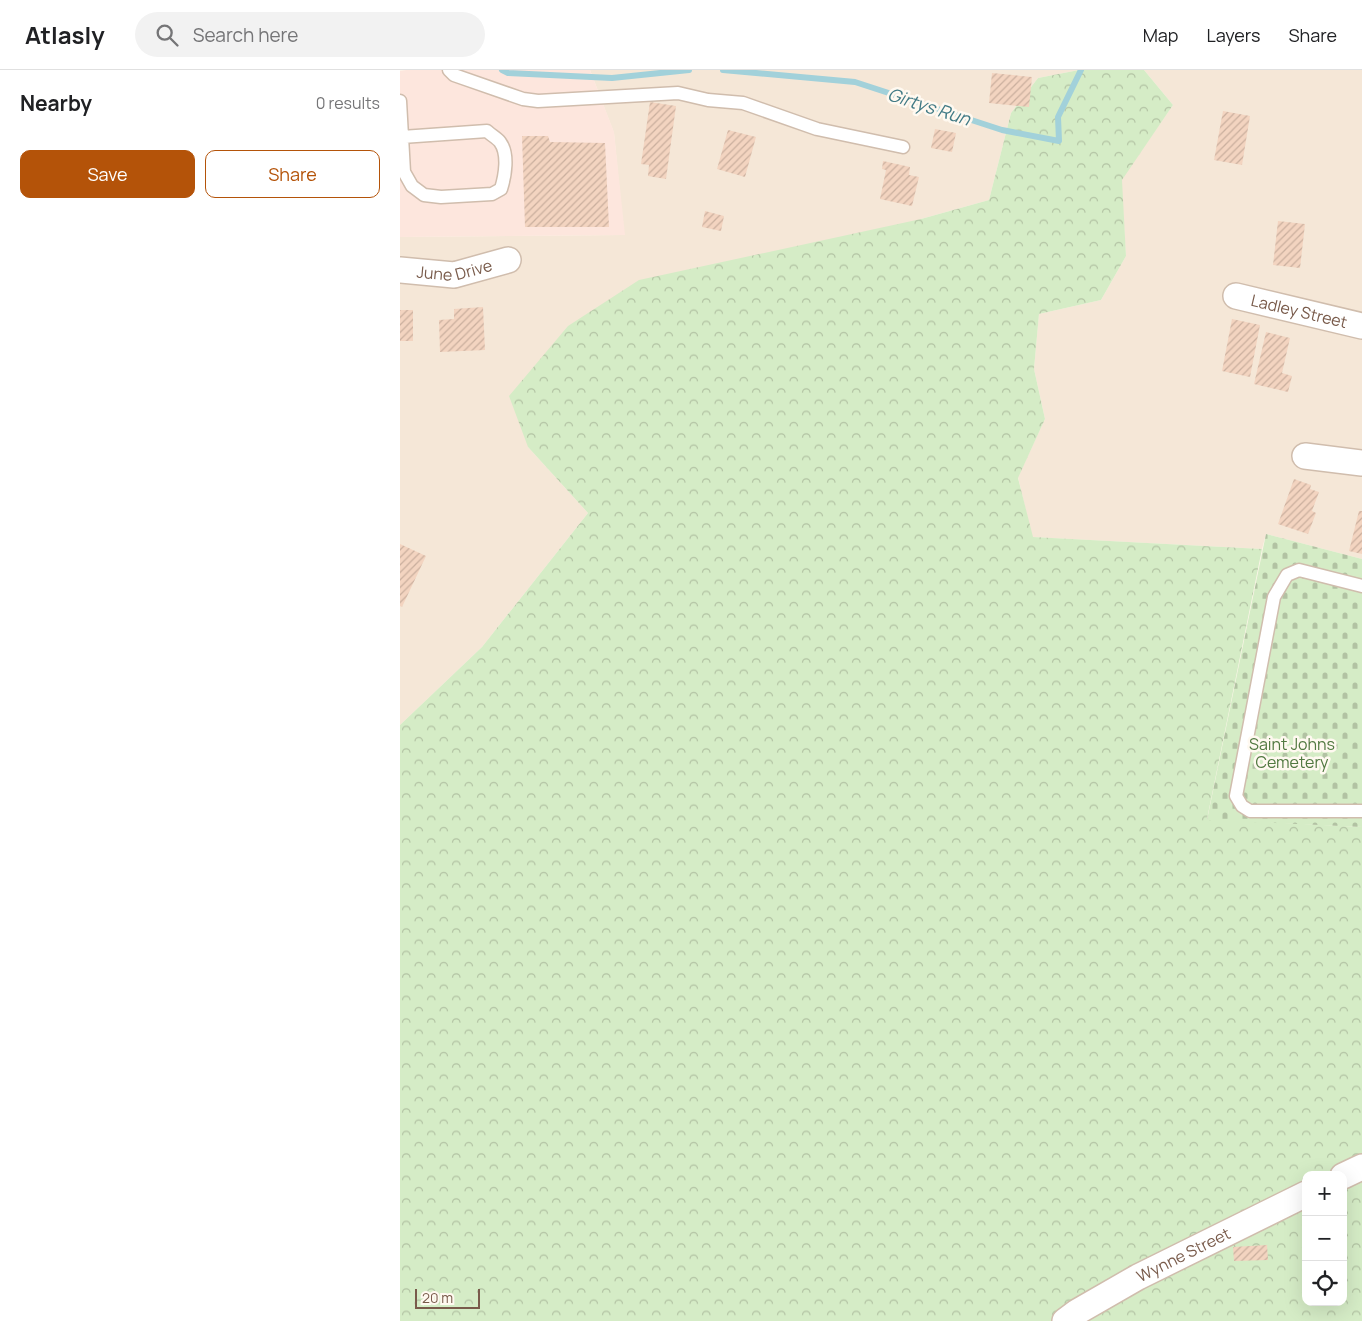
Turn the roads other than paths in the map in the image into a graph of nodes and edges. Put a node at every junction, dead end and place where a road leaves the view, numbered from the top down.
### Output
1 (449, 70) edge
2 (400, 101) edge
3 (402, 137) junction
4 (904, 147) dead end
5 (508, 260) dead end
6 (400, 270) edge
7 (1236, 296) dead end
8 (1362, 326) edge
9 (1304, 456) dead end
10 (1362, 463) edge
11 (1362, 586) edge
12 (1362, 811) edge
13 (1362, 1167) edge
14 (1347, 1174) edge
15 (1302, 1196) edge
16 (1065, 1321) edge

1 - 4 lane
2 - 3 lane
3 - 3 lane
5 - 6 street, June Drive
7 - 8 street, Ladley Street
9 - 10 street
11 - 12 lane
13 - 14 street
15 - 16 street, Wynne Street

